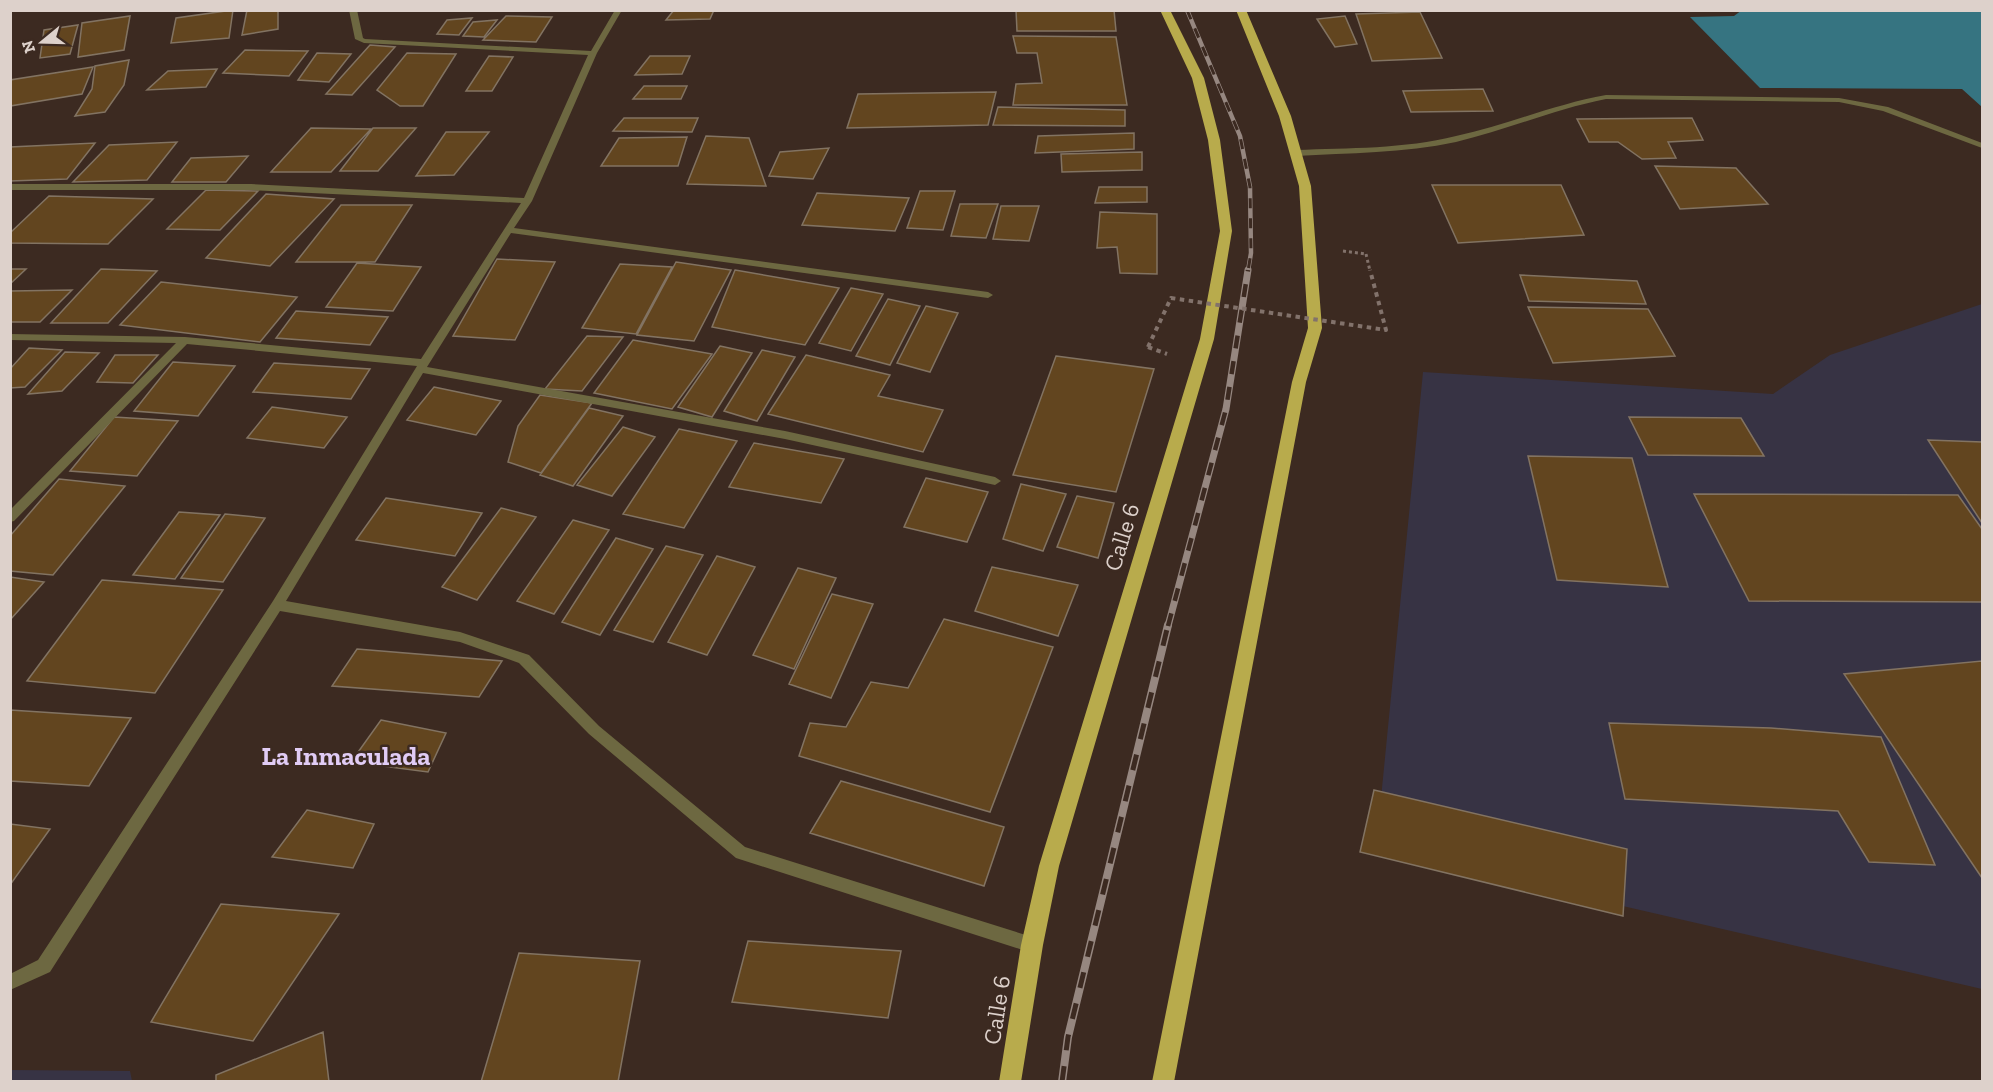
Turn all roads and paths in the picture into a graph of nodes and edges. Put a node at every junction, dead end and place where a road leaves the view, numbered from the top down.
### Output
1 (353, 10) edge
2 (619, 10) edge
3 (1165, 10) edge
4 (1241, 10) edge
5 (593, 53) junction
6 (1983, 146) edge
7 (1296, 153) junction
8 (10, 187) edge
9 (527, 201) junction
10 (507, 230) junction
11 (1366, 254) dead end
12 (988, 296) dead end
13 (10, 337) edge
14 (185, 340) junction
15 (1148, 347) dead end
16 (422, 366) junction
17 (995, 482) dead end
18 (10, 518) edge
19 (278, 605) junction
20 (1032, 945) junction
21 (10, 982) edge
22 (1010, 1082) edge
23 (1163, 1082) edge

1 - 5 street
2 - 5 street
3 - 20 highway, Calle 6
4 - 7 highway
5 - 9 street
6 - 7 street
7 - 23 highway
8 - 9 street
9 - 10 street
10 - 12 street
10 - 16 street
11 - 15 path, bridge
13 - 14 street
14 - 16 street
14 - 18 street
16 - 17 street
16 - 19 street
19 - 20 street
19 - 21 street
20 - 22 highway, Calle 6

